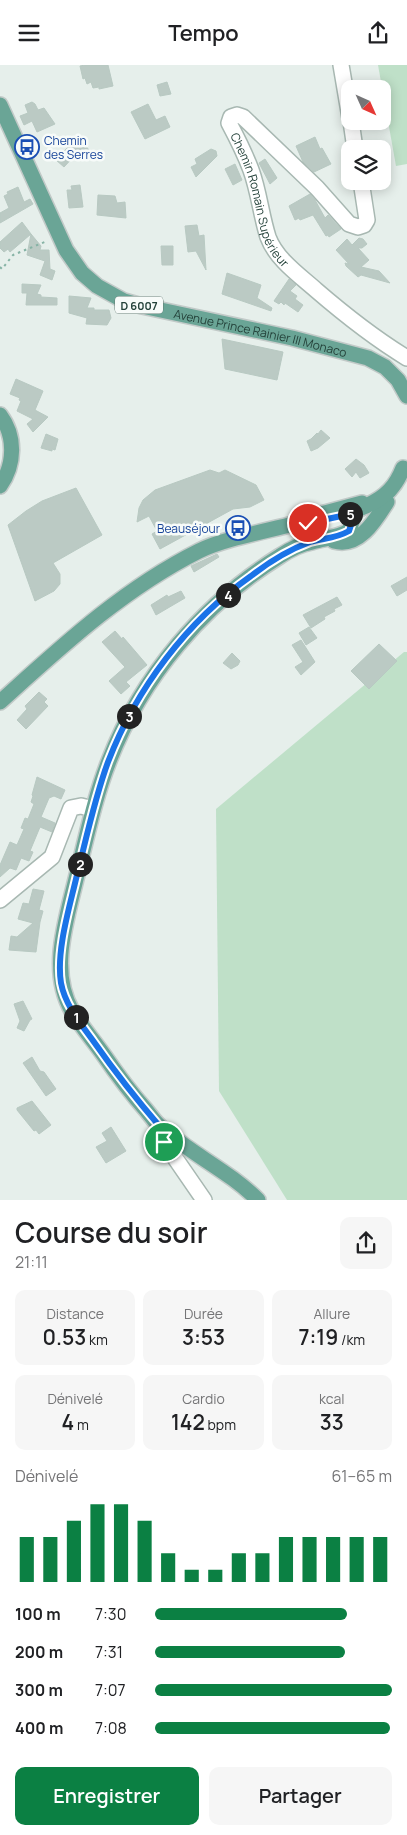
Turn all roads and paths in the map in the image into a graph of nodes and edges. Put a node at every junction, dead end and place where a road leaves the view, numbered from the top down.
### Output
1 (341, 65) edge
2 (344, 80) edge
3 (0, 105) edge
4 (362, 190) edge
5 (66, 250) junction
6 (0, 267) edge
7 (407, 358) edge
8 (407, 396) edge
9 (0, 415) edge
10 (406, 467) edge
11 (0, 486) edge
12 (386, 503) junction
13 (357, 510) junction
14 (367, 529) junction
15 (328, 539) junction
16 (0, 701) edge
17 (93, 809) junction
18 (0, 901) edge
19 (167, 1133) junction
20 (204, 1200) edge
21 (258, 1200) edge

1 - 2 street
3 - 5 main road, Avenue Prince Rainier III Monaco / D 6007
4 - 7 street, Chemin Romain Supérieur
5 - 6 path
5 - 8 main road, Avenue Prince Rainier III Monaco / D 6007
9 - 11 main road
10 - 12 main road
10 - 13 main road
12 - 13 main road
12 - 14 main road
13 - 14 main road
13 - 15 main road
13 - 16 main road
14 - 15 main road
15 - 17 main road
17 - 18 street
17 - 19 main road
19 - 20 street
19 - 21 main road

